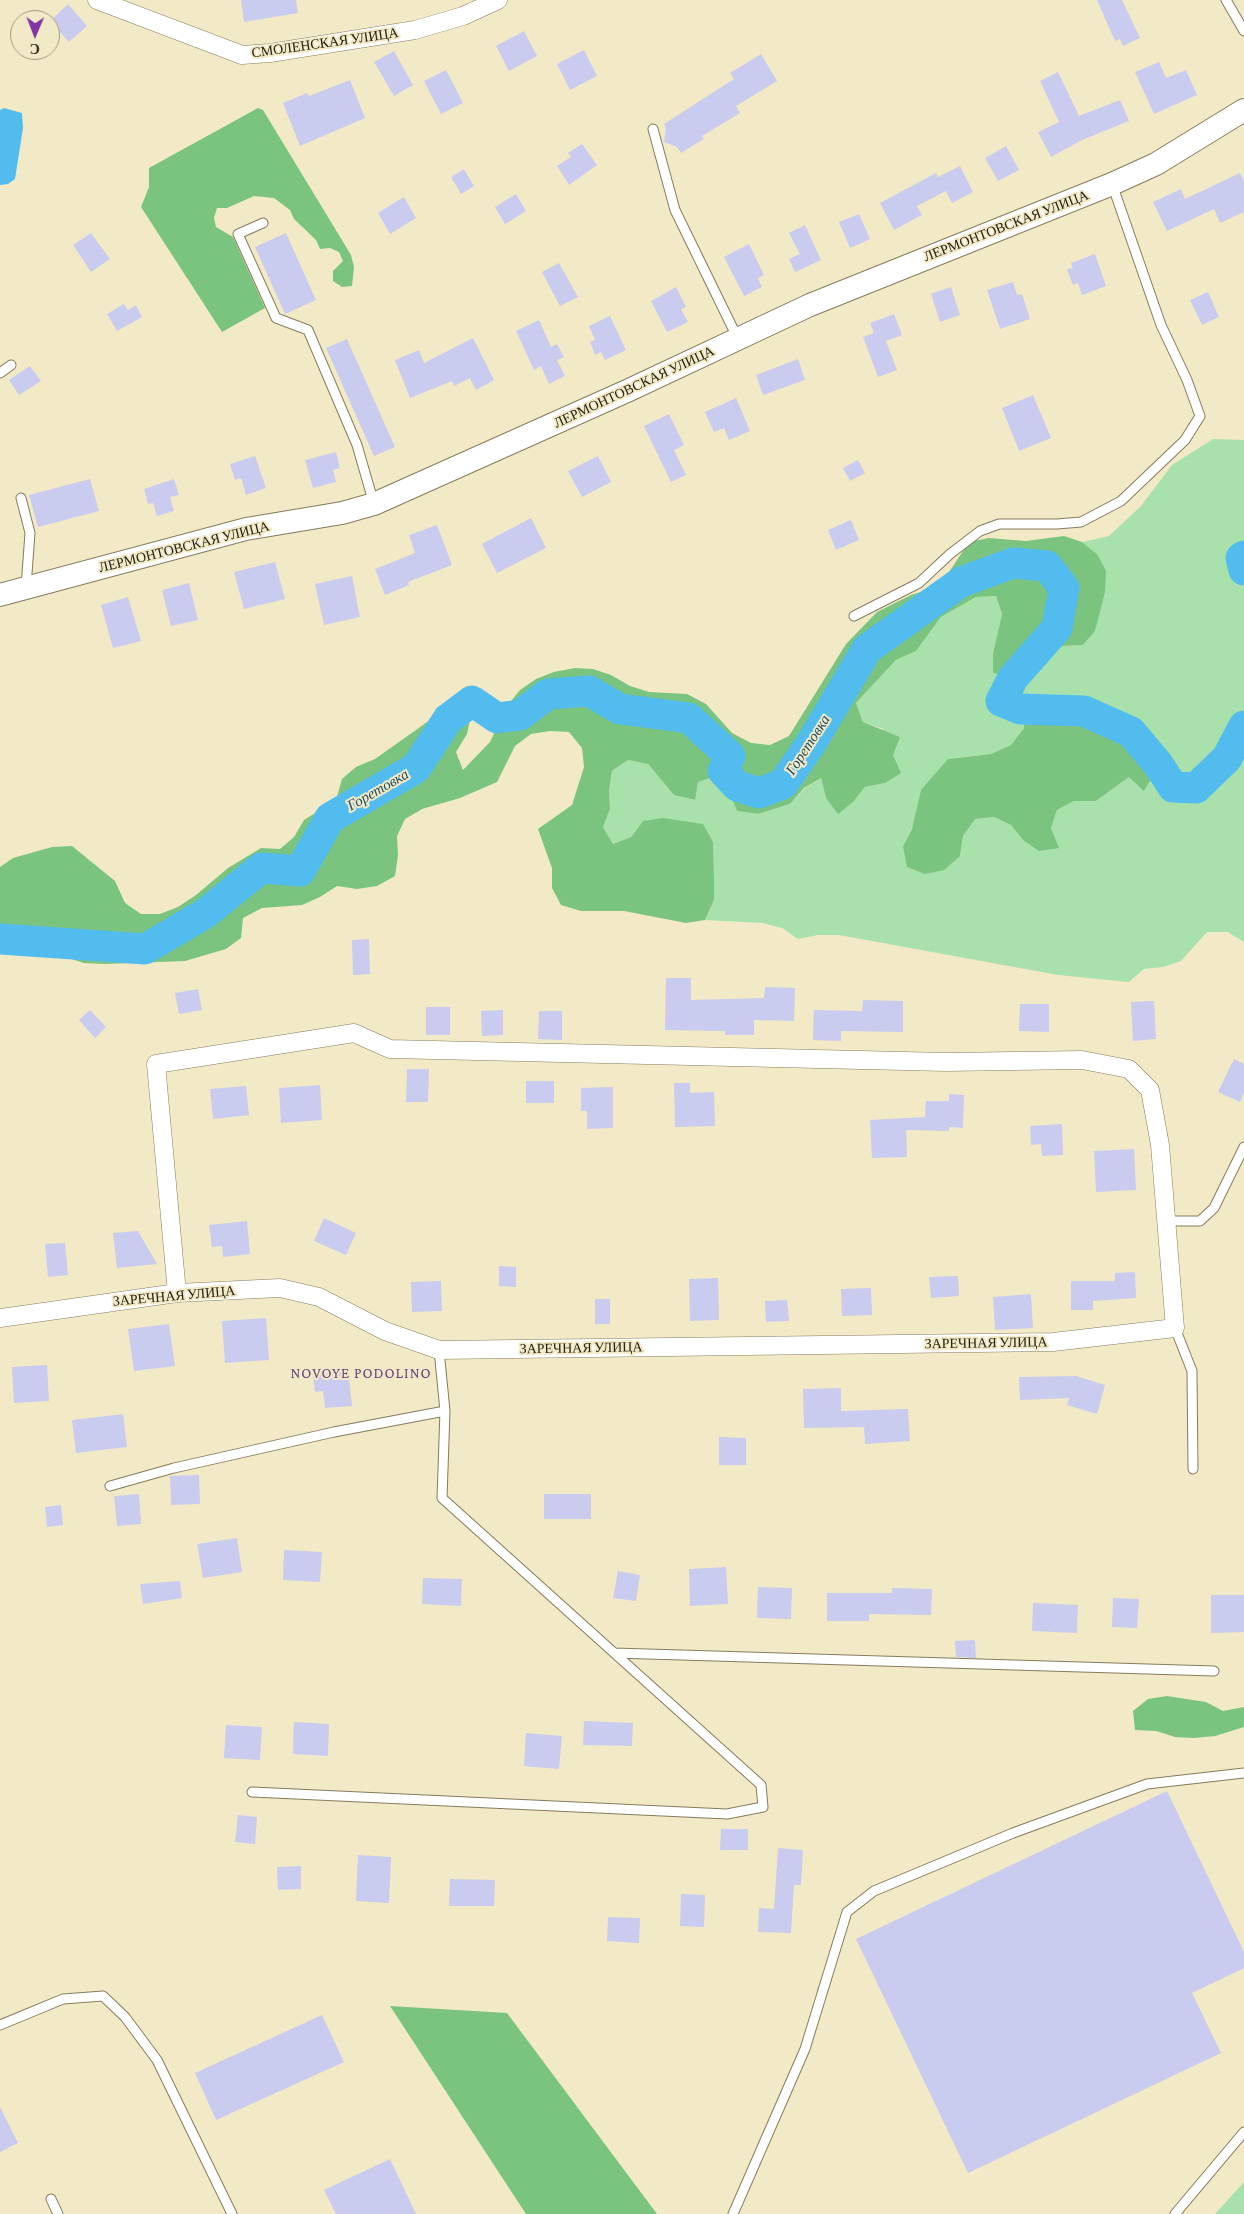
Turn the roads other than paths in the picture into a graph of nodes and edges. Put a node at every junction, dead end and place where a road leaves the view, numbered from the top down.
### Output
1 (97, 0) edge
2 (498, 0) edge
3 (1226, 0) edge
4 (1244, 30) edge
5 (1244, 110) edge
6 (653, 129) dead end
7 (1112, 184) junction
8 (263, 223) dead end
9 (738, 339) junction
10 (11, 365) dead end
11 (0, 373) edge
12 (21, 498) dead end
13 (374, 504) junction
14 (26, 587) junction
15 (0, 595) edge
16 (854, 616) dead end
17 (1244, 1147) edge
18 (1168, 1221) junction
19 (177, 1293) junction
20 (0, 1318) edge
21 (1175, 1328) junction
22 (439, 1350) junction
23 (445, 1411) junction
24 (1193, 1469) dead end
25 (110, 1486) dead end
26 (614, 1653) junction
27 (1214, 1671) dead end
28 (1244, 1773) edge
29 (252, 1792) dead end
30 (0, 2025) edge
31 (1244, 2132) edge
32 (51, 2199) dead end
33 (58, 2214) edge
34 (232, 2214) edge
35 (733, 2214) edge
36 (1175, 2214) edge

1 - 2 street, СМОЛЕНСКАЯ УЛИЦА
3 - 4 lane
5 - 7 street, ЛЕРМОНТОВСКАЯ УЛИЦА
6 - 9 lane
7 - 9 street, ЛЕРМОНТОВСКАЯ УЛИЦА
7 - 16 lane
8 - 13 lane
9 - 13 street, ЛЕРМОНТОВСКАЯ УЛИЦА
10 - 11 lane
12 - 14 lane
13 - 14 street, ЛЕРМОНТОВСКАЯ УЛИЦА
14 - 15 street, ЛЕРМОНТОВСКАЯ УЛИЦА
17 - 18 lane
18 - 19 street
18 - 21 street
19 - 20 street, ЗАРЕЧНАЯ УЛИЦА
19 - 22 street, ЗАРЕЧНАЯ УЛИЦА
21 - 22 street, ЗАРЕЧНАЯ УЛИЦА
21 - 24 lane
22 - 23 lane
23 - 25 lane
23 - 26 lane
26 - 27 lane
26 - 29 lane
28 - 35 lane
30 - 34 lane
31 - 36 lane
32 - 33 lane

